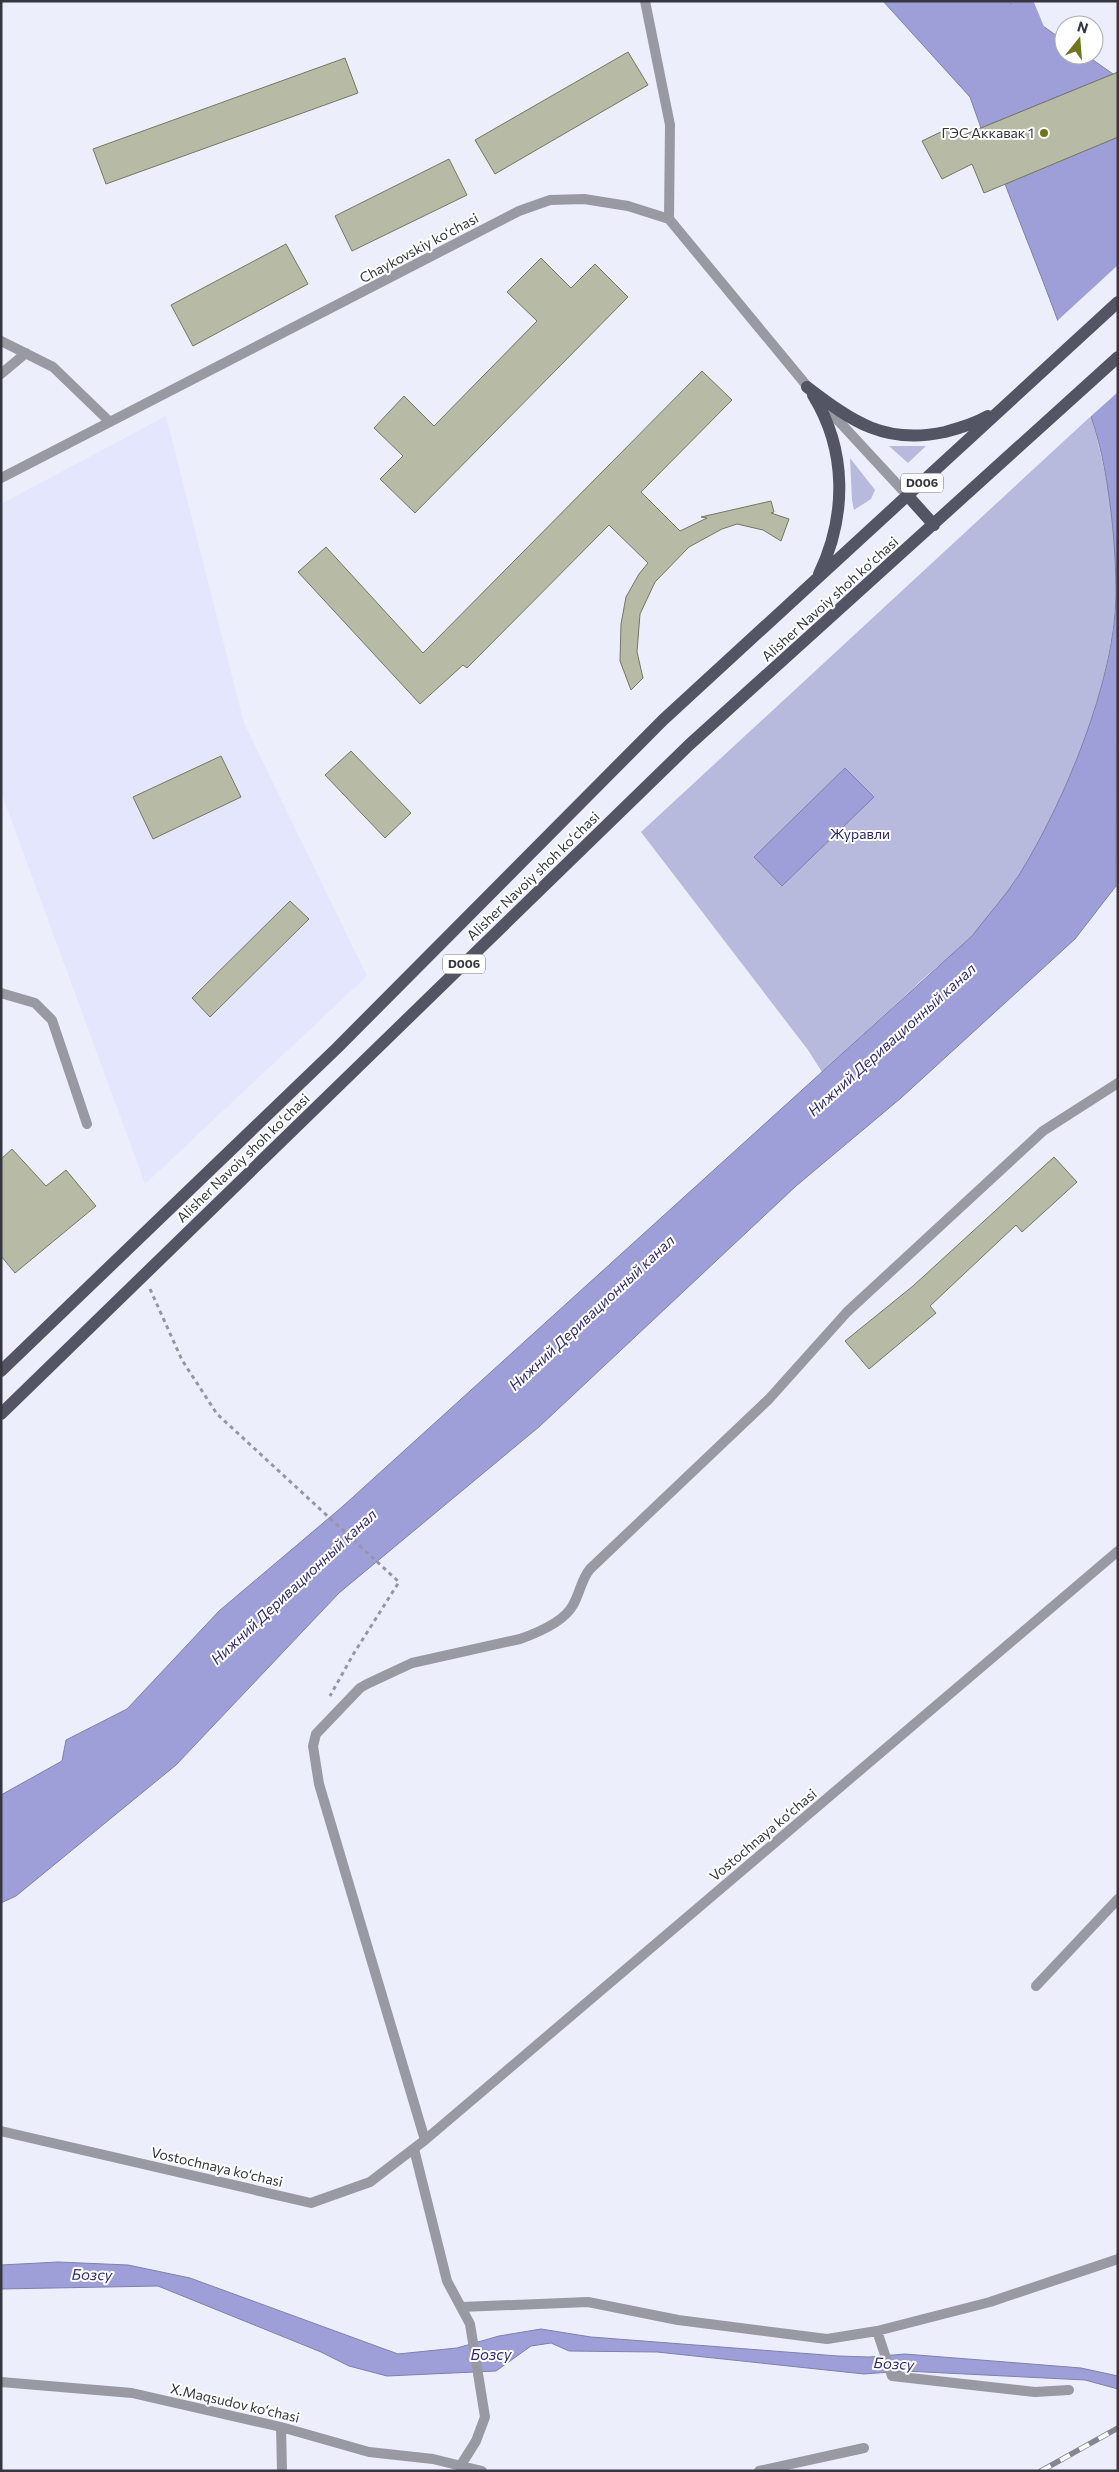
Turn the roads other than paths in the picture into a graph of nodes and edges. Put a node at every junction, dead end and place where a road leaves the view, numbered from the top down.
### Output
1 (645, 1) edge
2 (669, 219) junction
3 (1118, 302) edge
4 (1, 341) edge
5 (26, 353) junction
6 (1118, 357) edge
7 (1, 374) edge
8 (807, 387) junction
9 (1006, 406) junction
10 (110, 422) junction
11 (1, 478) edge
12 (908, 496) junction
13 (934, 525) junction
14 (816, 580) junction
15 (1, 993) edge
16 (1118, 1083) edge
17 (87, 1124) dead end
18 (1, 1371) edge
19 (1, 1414) edge
20 (1118, 1551) edge
21 (1118, 1899) edge
22 (1036, 1986) dead end
23 (1, 2131) edge
24 (425, 2140) junction
25 (414, 2149) junction
26 (1118, 2259) edge
27 (461, 2307) junction
28 (877, 2331) junction
29 (1, 2382) edge
30 (1069, 2390) dead end
31 (281, 2427) junction
32 (864, 2448) dead end
33 (461, 2465) junction
34 (282, 2471) edge
35 (482, 2471) edge
36 (759, 2471) edge

1 - 2 street
2 - 8 street
2 - 10 street, Chaykovskiy ko‘chasi
3 - 9 main road, Alisher Navoiy shoh koʻchasi / D006
4 - 5 street
5 - 7 street
5 - 10 street
6 - 13 main road, Alisher Navoiy shoh koʻchasi / D006
8 - 9 main road
8 - 12 street
8 - 14 main road
9 - 12 main road, Alisher Navoiy shoh koʻchasi / D006
10 - 11 street, Chaykovskiy ko‘chasi
12 - 13 main road
12 - 14 main road, Alisher Navoiy shoh koʻchasi / D006
13 - 19 main road, Alisher Navoiy shoh koʻchasi / D006
14 - 18 main road, Alisher Navoiy shoh koʻchasi / D006
15 - 17 street
16 - 24 street
20 - 24 street, Vostochnaya ko‘chasi
21 - 22 street
23 - 25 street, Vostochnaya ko‘chasi
24 - 25 street, Vostochnaya ko‘chasi
25 - 27 street
26 - 28 street
27 - 28 street
27 - 33 street
28 - 30 street
29 - 31 street, X.Maqsudov ko‘chasi
31 - 33 street, X.Maqsudov ko‘chasi
31 - 34 street
32 - 36 street
33 - 35 street, X.Maqsudov ko‘chasi

